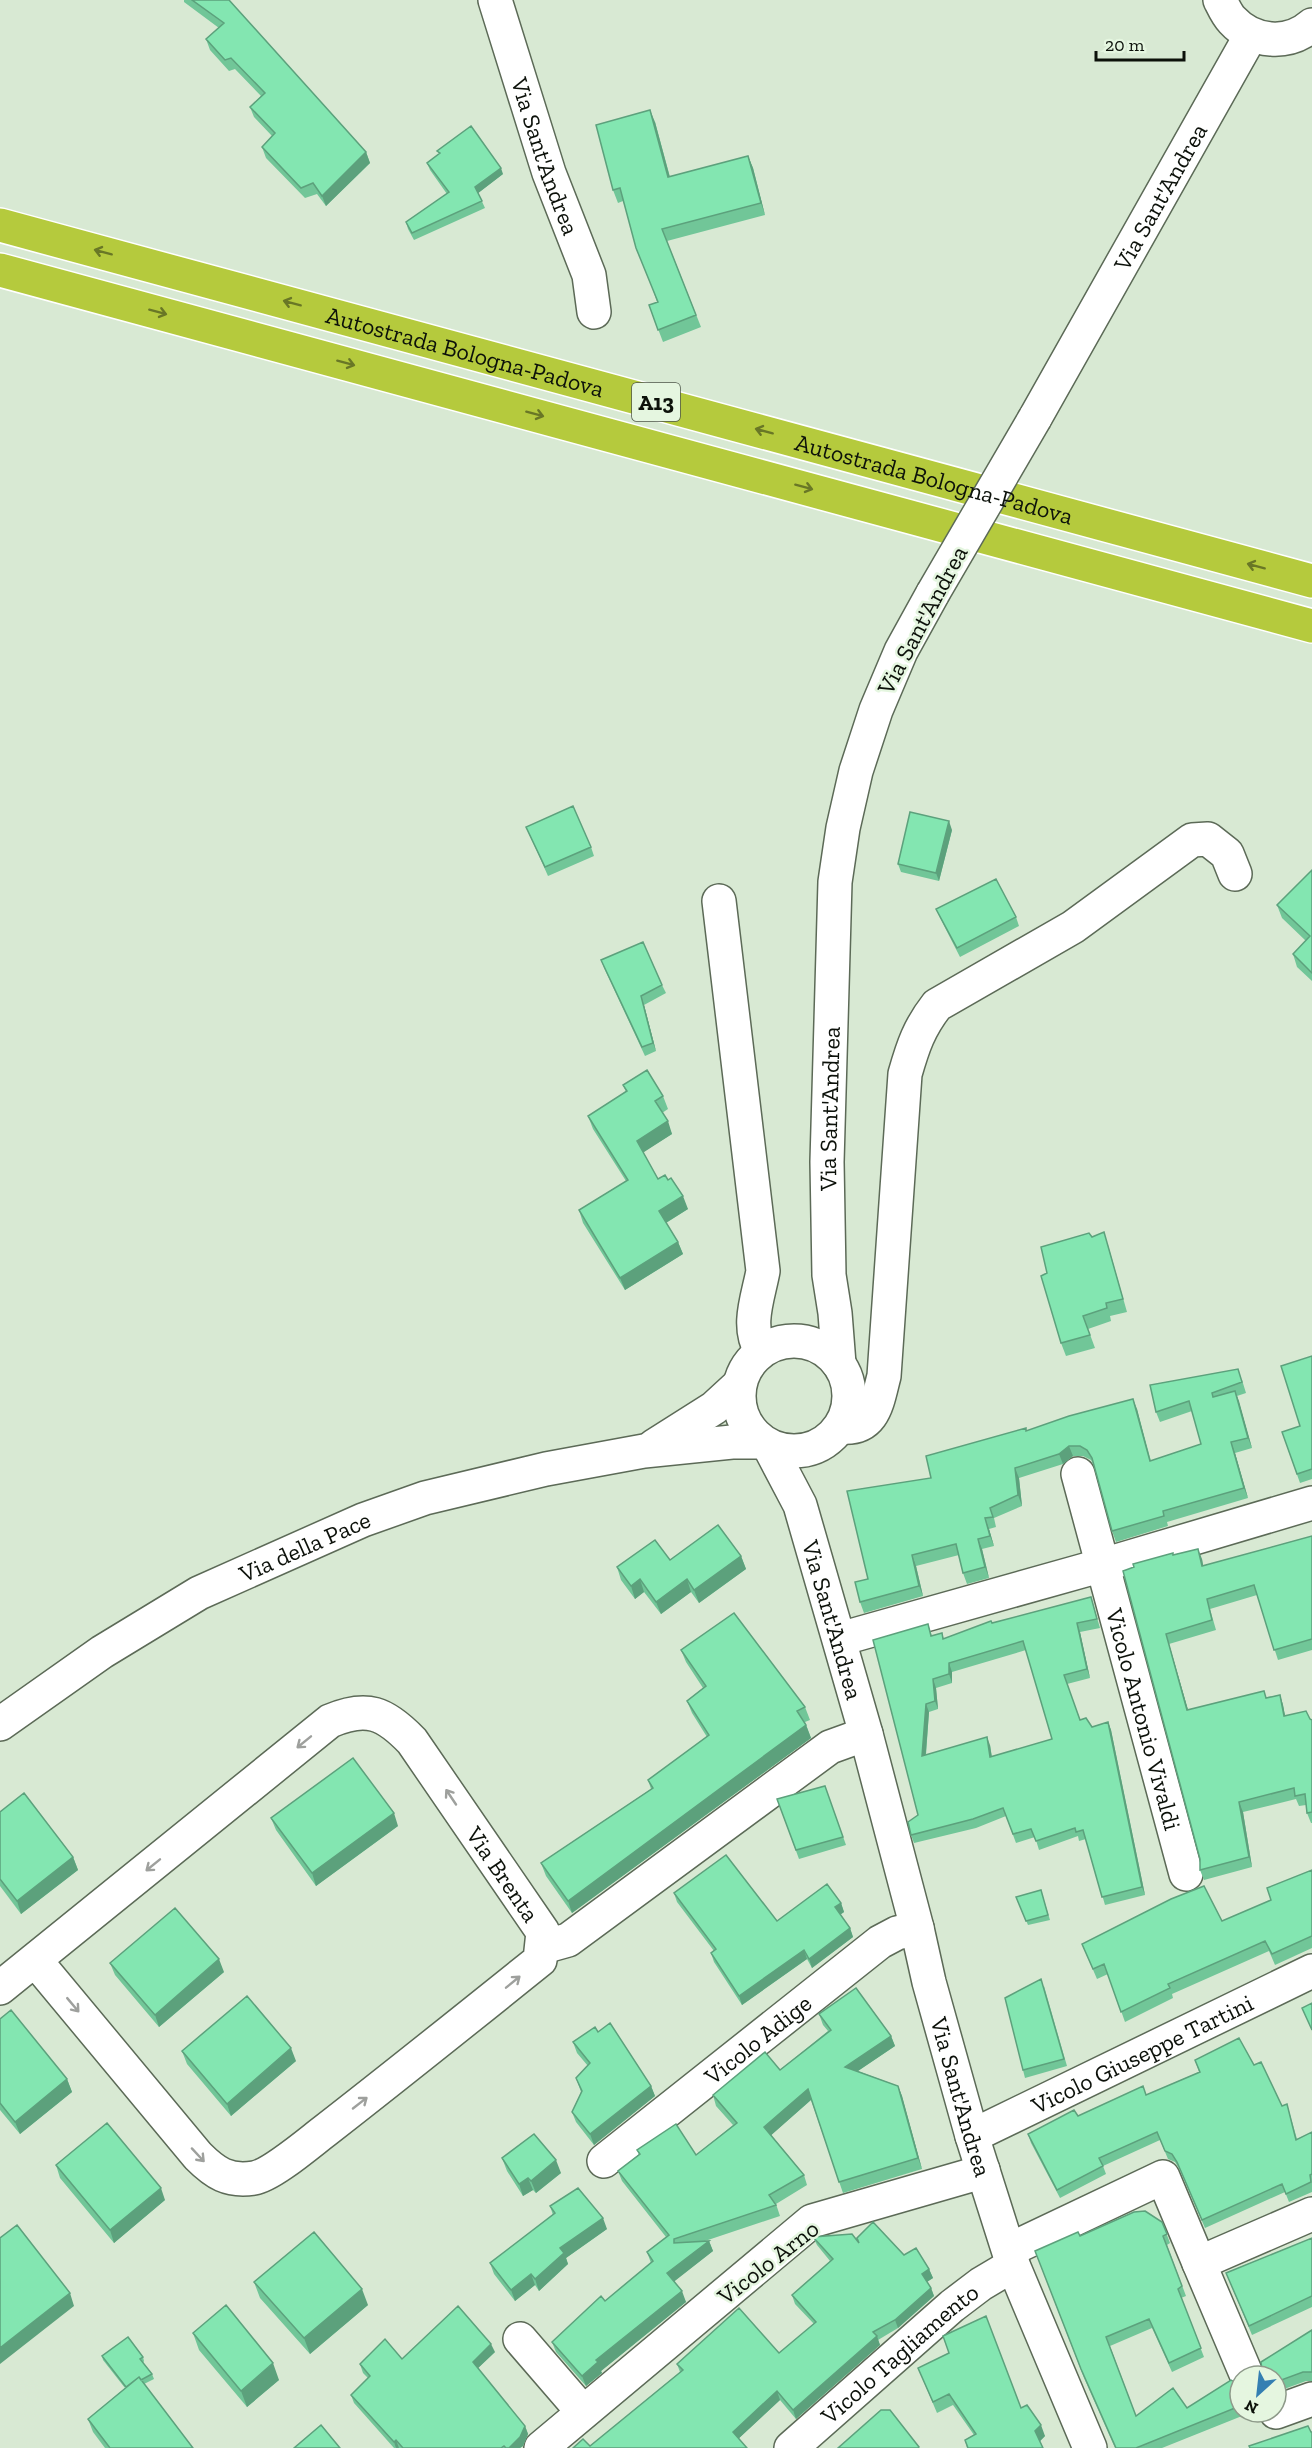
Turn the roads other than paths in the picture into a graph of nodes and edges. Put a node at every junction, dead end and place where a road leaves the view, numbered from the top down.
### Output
1 (495, 0) edge
2 (1220, 0) edge
3 (1312, 25) edge
4 (1251, 35) junction
5 (0, 225) edge
6 (0, 270) edge
7 (594, 312) dead end
8 (1312, 581) edge
9 (1312, 626) edge
10 (1235, 874) dead end
11 (719, 901) dead end
12 (830, 1275) junction
13 (776, 1346) junction
14 (838, 1364) junction
15 (739, 1385) junction
16 (830, 1436) junction
17 (766, 1444) junction
18 (644, 1451) junction
19 (1078, 1474) dead end
20 (800, 1505) junction
21 (1310, 1512) edge
22 (1103, 1565) junction
23 (840, 1639) junction
24 (0, 1724) edge
25 (866, 1734) junction
26 (1186, 1874) dead end
27 (917, 1928) junction
28 (543, 1947) junction
29 (35, 1960) junction
30 (1312, 1971) edge
31 (0, 1988) edge
32 (972, 2136) junction
33 (604, 2161) dead end
34 (983, 2170) junction
35 (1312, 2214) edge
36 (1011, 2257) junction
37 (1199, 2263) junction
38 (520, 2339) dead end
39 (1242, 2364) edge
40 (1312, 2399) edge
41 (1288, 2407) edge
42 (583, 2412) junction
43 (541, 2448) edge
44 (791, 2448) edge
45 (1090, 2448) edge

1 - 7 street, Via Sant'Andrea
2 - 4 street
3 - 4 street
4 - 12 street, Via Sant'Andrea, bridge
8 -> 5 highway, Autostrada Bologna-Padova / A13
6 -> 9 highway, Autostrada Bologna-Padova / A13
10 - 16 street
11 - 13 street
12 - 13 street, Via Sant'Andrea
12 - 14 street, Via Sant'Andrea
13 - 14 street
13 - 15 street
14 - 16 street
15 - 17 street
15 - 18 street, Via della Pace
16 - 17 street
16 - 20 street
17 - 18 street, Via della Pace
17 - 20 street, Via Sant'Andrea
18 - 24 street, Via della Pace
19 - 22 street, Vicolo Antonio Vivaldi
20 - 23 street, Via Sant'Andrea
21 - 22 street
22 - 23 street
22 - 26 street, Vicolo Antonio Vivaldi
23 - 25 street, Via Sant'Andrea
25 - 27 street, Via Sant'Andrea
25 - 28 street
27 - 32 street, Via Sant'Andrea
27 - 33 street, Vicolo Adige
29 -> 28 street, Via Brenta
28 -> 29 street, Via Brenta
29 - 31 street, Via Brenta
30 - 32 street, Vicolo Giuseppe Tartini
32 - 34 street, Via Sant'Andrea
34 - 36 street, Via Sant'Andrea
34 - 42 street, Vicolo Arno
35 - 37 street
36 - 37 street, Vicolo Tagliamento
36 - 44 street, Vicolo Tagliamento
36 - 45 street, Via Sant'Andrea
37 - 39 street
38 - 42 street
40 - 41 street
42 - 43 street, Vicolo Arno

